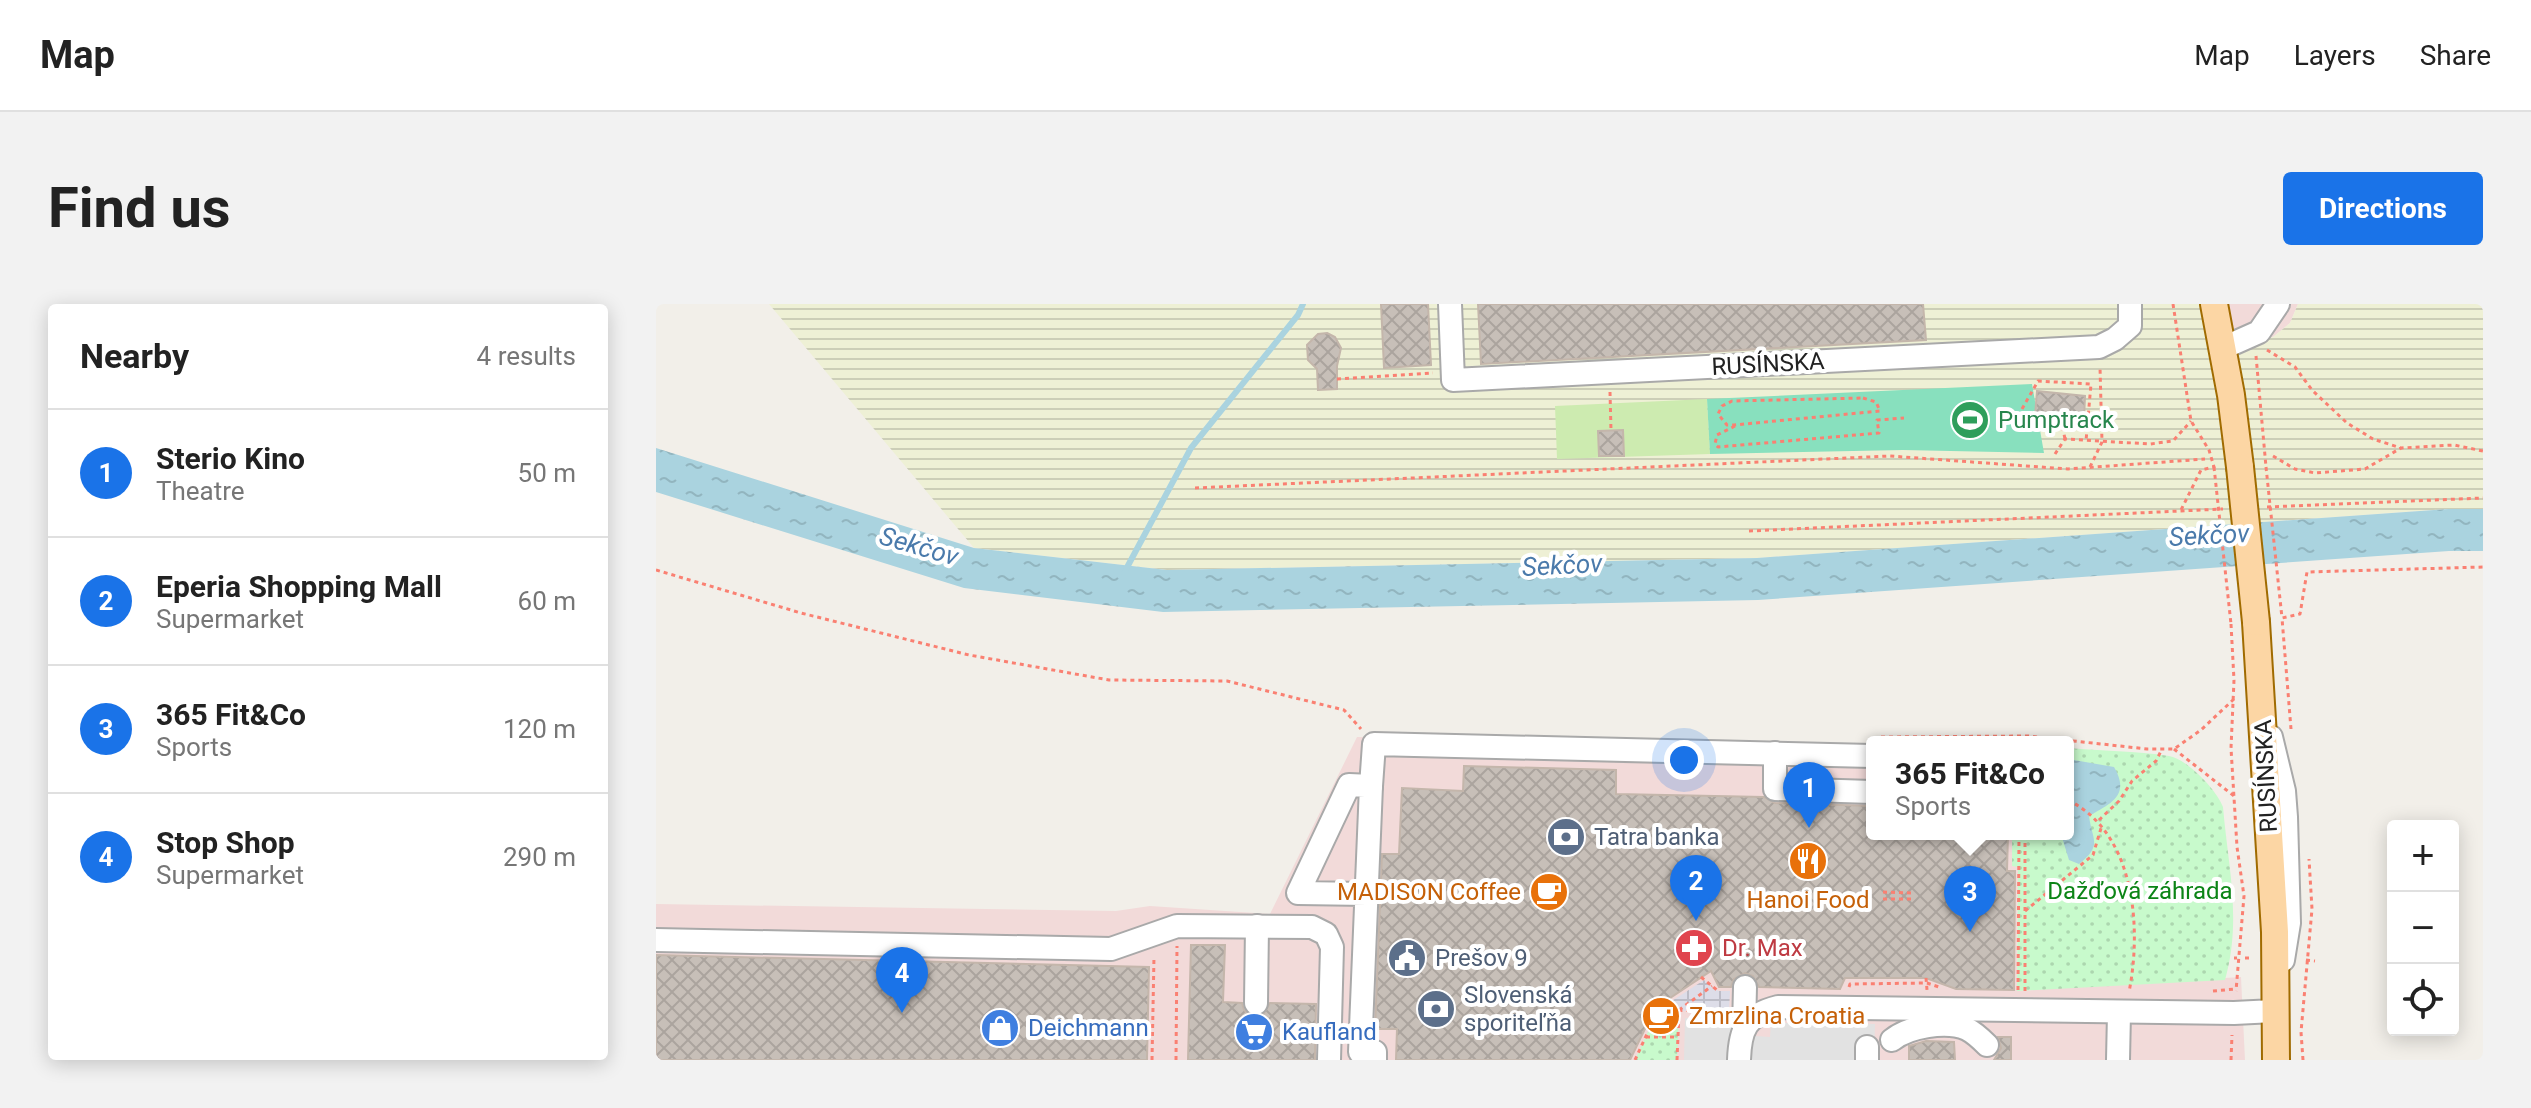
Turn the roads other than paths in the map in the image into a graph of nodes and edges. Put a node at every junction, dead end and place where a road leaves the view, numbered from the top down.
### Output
1 (1450, 304) edge
2 (2130, 304) edge
3 (2214, 304) edge
4 (2278, 304) edge
5 (2223, 348) junction
6 (1775, 753) junction
7 (1866, 756) edge
8 (1371, 786) junction
9 (1866, 792) edge
10 (1367, 894) junction
11 (1257, 926) junction
12 (656, 940) edge
13 (1745, 987) dead end
14 (1256, 1003) dead end
15 (2124, 1006) junction
16 (1894, 1009) junction
17 (1988, 1011) junction
18 (2274, 1011) junction
19 (1736, 1020) junction
20 (1891, 1050) edge
21 (1987, 1053) edge
22 (1329, 1060) edge
23 (1375, 1060) edge
24 (1739, 1060) edge
25 (2118, 1060) edge
26 (2268, 1060) edge
27 (2276, 1060) edge

1 - 2 lane, RUSÍNSKA
3 - 5 main road, RUSÍNSKA
4 - 5 lane
5 - 18 main road, RUSÍNSKA, bridge
6 - 7 lane
6 - 8 lane
6 - 9 lane
8 - 10 lane
8 - 10 lane
10 - 23 lane
11 - 12 lane
11 - 14 lane
11 - 22 lane
13 - 19 lane
15 - 17 lane
15 - 18 lane
15 - 25 lane
16 - 17 lane
16 - 19 lane
16 - 20 lane
17 - 21 lane
18 - 26 main road, RUSÍNSKA
18 - 27 main road, RUSÍNSKA
19 - 24 lane
20 - 21 lane

